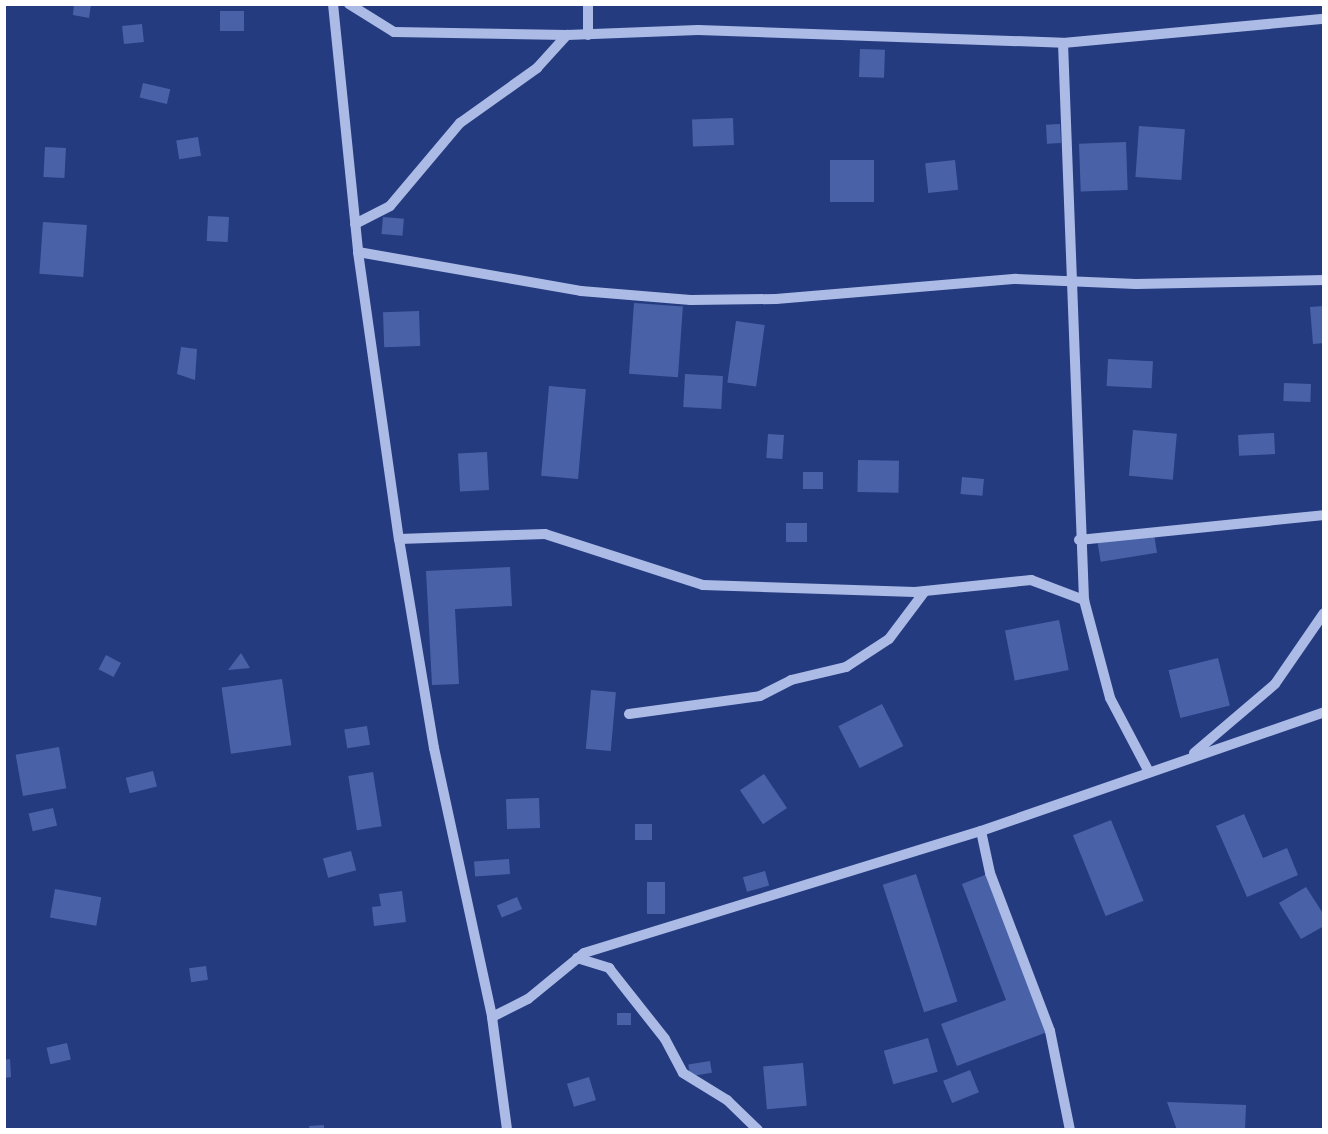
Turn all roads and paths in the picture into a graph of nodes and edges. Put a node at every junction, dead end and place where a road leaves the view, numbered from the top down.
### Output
1 (333, 4) edge
2 (349, 4) edge
3 (588, 4) edge
4 (1323, 18) edge
5 (567, 35) junction
6 (588, 35) junction
7 (1063, 43) junction
8 (355, 224) junction
9 (358, 252) junction
10 (1076, 277) junction
11 (1323, 280) edge
12 (1323, 515) edge
13 (399, 539) junction
14 (1079, 540) junction
15 (925, 591) junction
16 (1084, 600) junction
17 (1323, 613) edge
18 (1323, 712) edge
19 (629, 714) dead end
20 (1184, 760) junction
21 (1149, 772) junction
22 (981, 831) junction
23 (577, 958) junction
24 (492, 1017) junction
25 (507, 1130) edge
26 (759, 1130) edge
27 (1070, 1130) edge

1 - 8 street
2 - 5 street
3 - 6 street
4 - 7 street
5 - 6 street
5 - 8 street
6 - 7 street
7 - 10 street
8 - 9 street
9 - 10 street
9 - 13 street
10 - 11 street
10 - 14 street
12 - 14 street
13 - 15 street
13 - 24 street
14 - 16 street
15 - 16 street
15 - 19 street
16 - 21 street
17 - 20 street
18 - 20 street
20 - 21 street
21 - 22 street
22 - 23 street
22 - 27 street
23 - 24 street
23 - 26 street
24 - 25 street

